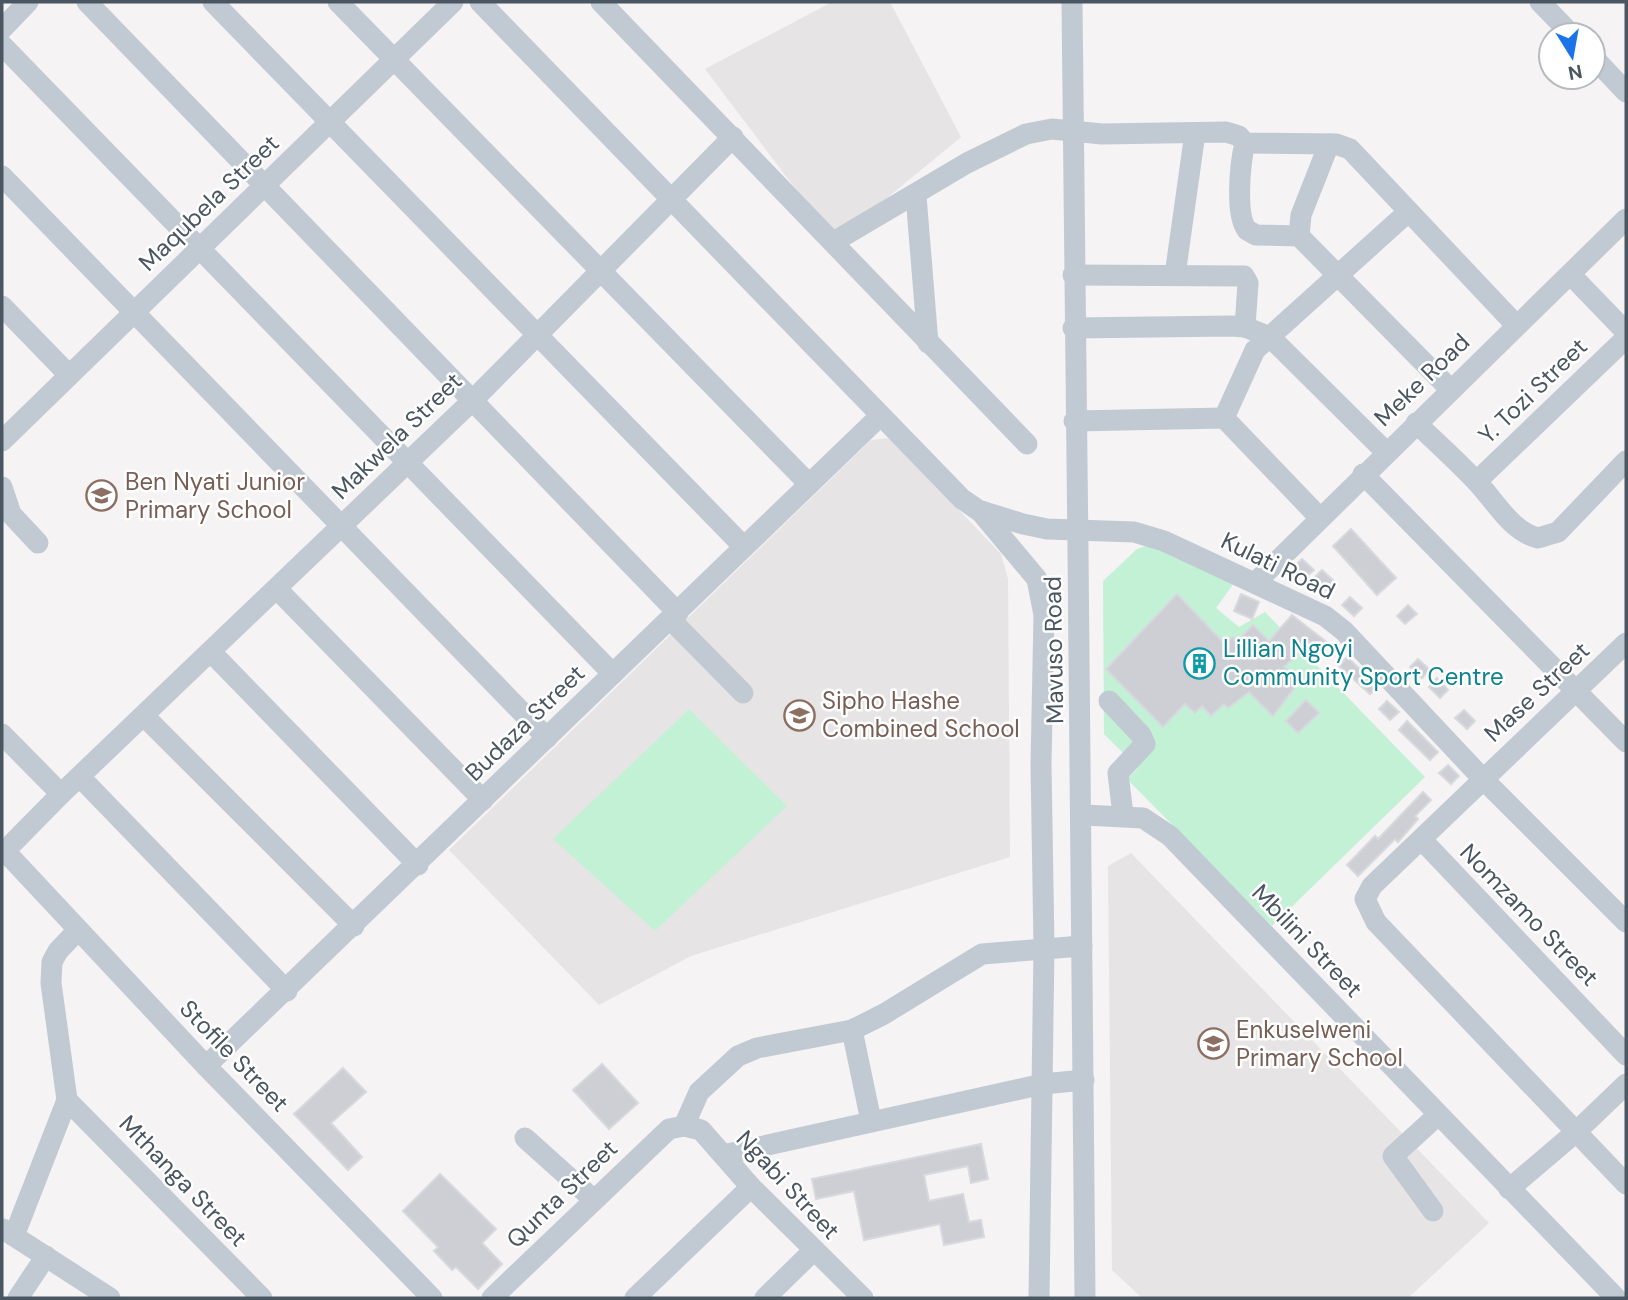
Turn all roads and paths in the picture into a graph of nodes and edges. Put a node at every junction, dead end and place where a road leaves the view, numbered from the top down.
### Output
1 (29, 2) edge
2 (87, 2) edge
3 (213, 2) edge
4 (338, 2) edge
5 (453, 2) edge
6 (480, 2) edge
7 (601, 2) edge
8 (1072, 2) edge
9 (2, 29) edge
10 (2, 45) edge
11 (394, 60) junction
12 (1607, 69) edge
13 (1623, 82) edge
14 (331, 122) junction
15 (1073, 131) junction
16 (1195, 133) junction
17 (733, 136) junction
18 (1245, 143) junction
19 (1329, 144) junction
20 (2, 176) edge
21 (265, 185) junction
22 (916, 196) junction
23 (671, 201) junction
24 (1408, 212) junction
25 (1625, 222) edge
26 (1299, 236) junction
27 (835, 241) junction
28 (199, 249) junction
29 (602, 272) junction
30 (1570, 274) junction
31 (1073, 275) junction
32 (1175, 275) junction
33 (1341, 276) junction
34 (2, 306) edge
35 (134, 312) junction
36 (1516, 325) junction
37 (1245, 327) junction
38 (1073, 328) junction
39 (1626, 332) edge
40 (536, 335) junction
41 (1270, 337) junction
42 (1626, 338) edge
43 (928, 343) junction
44 (69, 375) junction
45 (1450, 389) junction
46 (472, 401) junction
47 (879, 417) junction
48 (1224, 418) junction
49 (1074, 421) junction
50 (1416, 423) junction
51 (3, 438) edge
52 (1027, 444) dead end
53 (1386, 452) junction
54 (1626, 461) edge
55 (407, 464) junction
56 (1363, 474) junction
57 (1477, 481) junction
58 (809, 484) junction
59 (2, 487) edge
60 (978, 510) junction
61 (1319, 517) junction
62 (342, 525) junction
63 (1079, 530) junction
64 (38, 542) dead end
65 (744, 547) junction
66 (1256, 582) junction
67 (277, 589) junction
68 (675, 616) junction
69 (1626, 643) edge
70 (211, 652) junction
71 (613, 674) junction
72 (1578, 691) junction
73 (743, 694) dead end
74 (1110, 701) dead end
75 (144, 716) junction
76 (2, 734) edge
77 (547, 738) junction
78 (1626, 742) edge
79 (81, 778) junction
80 (1482, 778) junction
81 (61, 794) junction
82 (483, 800) junction
83 (1084, 815) junction
84 (1123, 815) junction
85 (1423, 841) junction
86 (4, 850) edge
87 (418, 865) junction
88 (1626, 922) edge
89 (354, 926) junction
90 (78, 929) junction
91 (1082, 946) junction
92 (1044, 947) junction
93 (287, 991) junction
94 (852, 1030) junction
95 (1626, 1055) edge
96 (206, 1066) junction
97 (1084, 1080) junction
98 (1043, 1084) junction
99 (1626, 1084) edge
100 (67, 1100) junction
101 (1437, 1115) junction
102 (872, 1121) junction
103 (677, 1127) junction
104 (1576, 1132) junction
105 (525, 1138) dead end
106 (723, 1155) junction
107 (1626, 1184) edge
108 (751, 1187) junction
109 (1509, 1189) junction
110 (594, 1200) junction
111 (1433, 1211) dead end
112 (8, 1232) edge
113 (813, 1251) junction
114 (46, 1256) junction
115 (18, 1298) edge
116 (110, 1298) edge
117 (262, 1298) edge
118 (432, 1298) edge
119 (492, 1298) edge
120 (635, 1298) edge
121 (765, 1298) edge
122 (863, 1298) edge
123 (1040, 1298) edge
124 (1085, 1298) edge
125 (1616, 1298) edge

1 - 9 street
2 - 21 street
3 - 14 street
4 - 11 street
5 - 11 street, Maqubela Street
6 - 23 street
7 - 17 street
8 - 15 street, Mavuso Road
10 - 28 street
11 - 14 street, Maqubela Street
11 - 29 street
12 - 13 street
14 - 21 street, Maqubela Street
14 - 40 street
15 - 16 street
15 - 22 street
15 - 31 street, Mavuso Road
16 - 18 street
16 - 32 street
17 - 23 street, Makwela Street
17 - 27 street
18 - 19 street
18 - 26 street
19 - 24 street
19 - 26 street
20 - 35 street
21 - 28 street, Maqubela Street
21 - 46 street
22 - 27 street
22 - 43 street
23 - 29 street, Makwela Street
23 - 47 street
24 - 33 street
24 - 36 street
25 - 30 street, Meke Road
26 - 33 street
27 - 43 street
28 - 35 street, Maqubela Street
28 - 55 street
29 - 40 street, Makwela Street
29 - 58 street
30 - 36 street, Meke Road
30 - 39 street
31 - 32 street
31 - 38 street, Mavuso Road
32 - 37 street
33 - 41 street
33 - 45 street
34 - 44 street
35 - 44 street, Maqubela Street
35 - 62 street
36 - 45 street, Meke Road
37 - 38 street
37 - 41 street
38 - 49 street, Mavuso Road
40 - 46 street, Makwela Street
40 - 65 street
41 - 48 street
41 - 53 street
42 - 57 street, Y. Tozi Street
43 - 52 street
44 - 51 street, Maqubela Street
45 - 50 street, Meke Road
46 - 55 street, Makwela Street
46 - 68 street
47 - 58 street, Budaza Street
47 - 60 street
48 - 49 street
48 - 61 street
49 - 63 street, Mavuso Road
50 - 53 street, Meke Road
50 - 57 street
53 - 56 street, Meke Road
54 - 57 street
55 - 62 street, Makwela Street
55 - 71 street
56 - 61 street, Meke Road
56 - 72 street
58 - 65 street, Budaza Street
59 - 64 street
60 - 63 street, Kulati Road
60 - 92 street
61 - 66 street, Meke Road
62 - 67 street, Makwela Street
62 - 77 street
63 - 66 street, Kulati Road
63 - 83 street, Mavuso Road
65 - 68 street, Budaza Street
66 - 80 street, Kulati Road
67 - 70 street, Makwela Street
67 - 82 street
68 - 71 street, Budaza Street
68 - 73 street
69 - 72 street, Mase Street
70 - 75 street, Makwela Street
70 - 87 street
71 - 77 street, Budaza Street
72 - 78 street
72 - 80 street, Mase Street
74 - 84 street
75 - 79 street, Makwela Street
75 - 89 street
76 - 81 street
77 - 82 street, Budaza Street
79 - 81 street, Makwela Street
79 - 93 street
80 - 85 street, Mase Street
80 - 88 street, Kulati Road
81 - 86 street, Makwela Street
82 - 87 street, Budaza Street
83 - 84 street, Mbilini Street
83 - 91 street, Mavuso Road
84 - 101 street, Mbilini Street
85 - 95 street, Nomzamo Street
85 - 104 street, Mase Street
86 - 90 street, Stofile Street
87 - 89 street, Budaza Street
89 - 93 street, Budaza Street
90 - 96 street, Stofile Street
90 - 100 street
91 - 92 street
91 - 97 street, Mavuso Road
92 - 94 street
92 - 98 street
93 - 96 street, Budaza Street
94 - 102 street
94 - 103 street
96 - 118 street, Stofile Street
97 - 98 street
97 - 124 street, Mavuso Road
98 - 102 street
98 - 123 street
99 - 104 street
100 - 112 street
100 - 117 street, Mthanga Street
101 - 109 street, Mbilini Street
101 - 111 street
102 - 106 street
103 - 106 street, Ngabi Street
103 - 110 street, Qunta Street
104 - 107 street
104 - 109 street
105 - 110 street
106 - 108 street, Ngabi Street
108 - 113 street, Ngabi Street
108 - 120 street
109 - 125 street, Mbilini Street
110 - 119 street, Qunta Street
112 - 114 street
113 - 121 street
113 - 122 street, Ngabi Street
114 - 115 street
114 - 116 street

